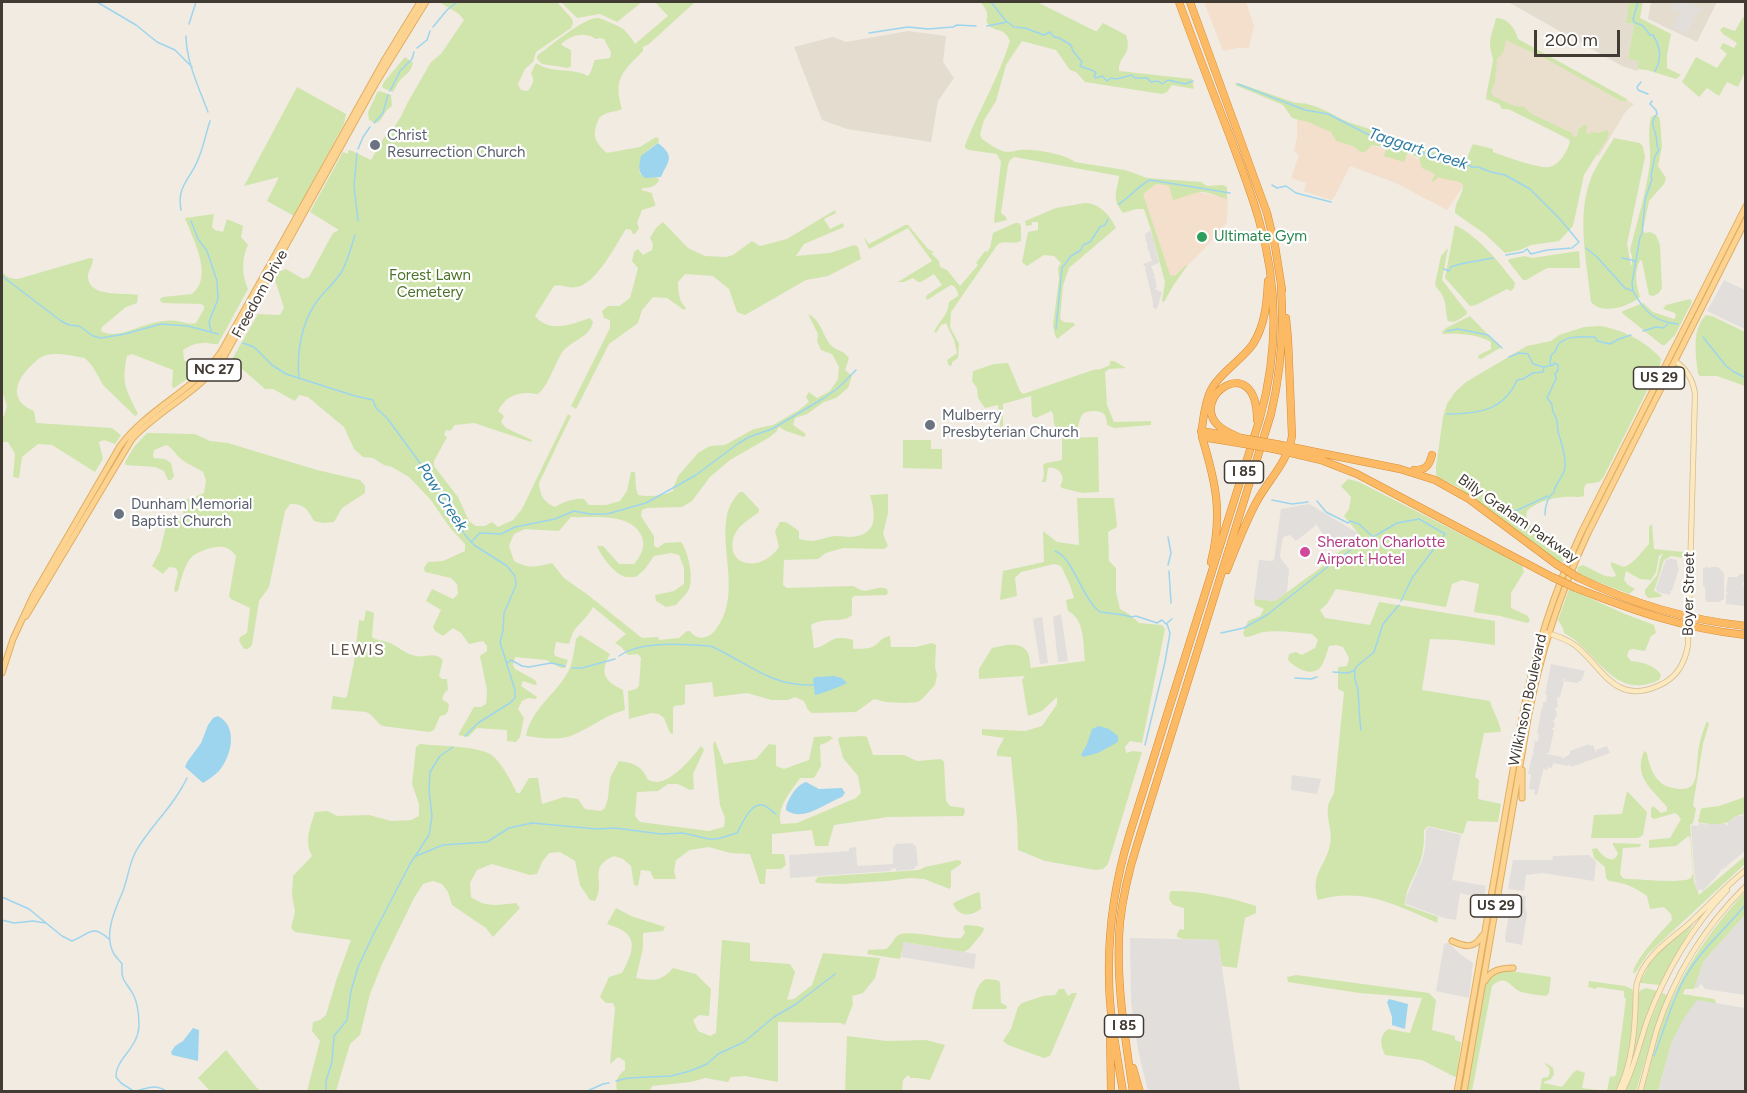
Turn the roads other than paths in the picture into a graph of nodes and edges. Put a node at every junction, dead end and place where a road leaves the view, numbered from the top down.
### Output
1 (420, 2) edge
2 (426, 2) edge
3 (1179, 2) edge
4 (1190, 2) edge
5 (323, 170) junction
6 (310, 204) junction
7 (1746, 206) edge
8 (1746, 220) edge
9 (1269, 264) junction
10 (1281, 288) junction
11 (1672, 359) junction
12 (1636, 430) junction
13 (1256, 432) junction
14 (1201, 434) junction
15 (1240, 441) junction
16 (1289, 449) junction
17 (1305, 455) junction
18 (1282, 464) junction
19 (1400, 469) junction
20 (1435, 480) junction
21 (1211, 608) junction
22 (1689, 616) junction
23 (1198, 617) junction
24 (23, 619) junction
25 (1689, 626) junction
26 (1746, 626) edge
27 (1546, 632) junction
28 (1746, 635) edge
29 (2, 673) edge
30 (1522, 752) junction
31 (1522, 798) dead end
32 (1746, 871) edge
33 (1746, 886) edge
34 (1486, 926) junction
35 (1452, 941) dead end
36 (1513, 968) dead end
37 (1481, 991) junction
38 (1110, 993) junction
39 (1126, 1046) junction
40 (1465, 1068) junction
41 (1111, 1092) edge
42 (1123, 1092) edge
43 (1133, 1092) edge
44 (1140, 1092) edge
45 (1457, 1092) edge
46 (1464, 1092) edge
47 (1620, 1092) edge
48 (1640, 1092) edge

1 - 5 main road, Freedom Drive / NC 27
2 - 6 main road, Freedom Drive / NC 27
3 - 9 highway, I 85
4 - 10 highway, I 85
5 - 6 main road
5 - 24 main road, Freedom Drive / NC 27
6 - 24 main road, Freedom Drive / NC 27
7 - 11 main road
8 - 11 main road, Wilkinson Boulevard / US 29
9 - 13 highway, I 85
9 - 14 highway
10 - 16 highway
10 - 21 highway, I 85
11 - 12 main road, Wilkinson Boulevard / US 29
11 - 12 main road, Wilkinson Boulevard / US 29
11 - 22 main road, Boyer Street
12 - 27 main road, Wilkinson Boulevard / US 29
13 - 15 highway
13 - 23 highway, I 85
14 - 15 highway, Billy Graham Parkway
14 - 23 highway
15 - 16 highway, Billy Graham Parkway, bridge
16 - 17 highway, Billy Graham Parkway
16 - 18 highway
16 - 19 highway, Billy Graham Parkway
17 - 18 highway
17 - 25 highway, Billy Graham Parkway, bridge
18 - 21 highway
19 - 20 highway, Billy Graham Parkway
19 - 20 highway
20 - 22 highway, Billy Graham Parkway, bridge
21 - 39 highway, I 85
22 - 25 main road, Boyer Street
22 - 26 highway, Billy Graham Parkway
23 - 38 highway, I 85
24 - 29 main road, Freedom Drive / NC 27
25 - 27 main road, Boyer Street
25 - 28 highway, Billy Graham Parkway
27 - 30 main road, Wilkinson Boulevard / US 29
27 - 34 main road, Wilkinson Boulevard / US 29
30 - 31 main road
30 - 37 main road, Wilkinson Boulevard / US 29
32 - 47 main road
32 - 47 main road
33 - 48 main road
34 - 35 main road
34 - 40 main road, Wilkinson Boulevard / US 29
36 - 37 main road
37 - 40 main road, Wilkinson Boulevard / US 29
38 - 41 highway
38 - 42 highway, I 85
39 - 43 highway, I 85
39 - 44 highway
40 - 45 main road, Wilkinson Boulevard / US 29
40 - 46 main road, Wilkinson Boulevard / US 29

